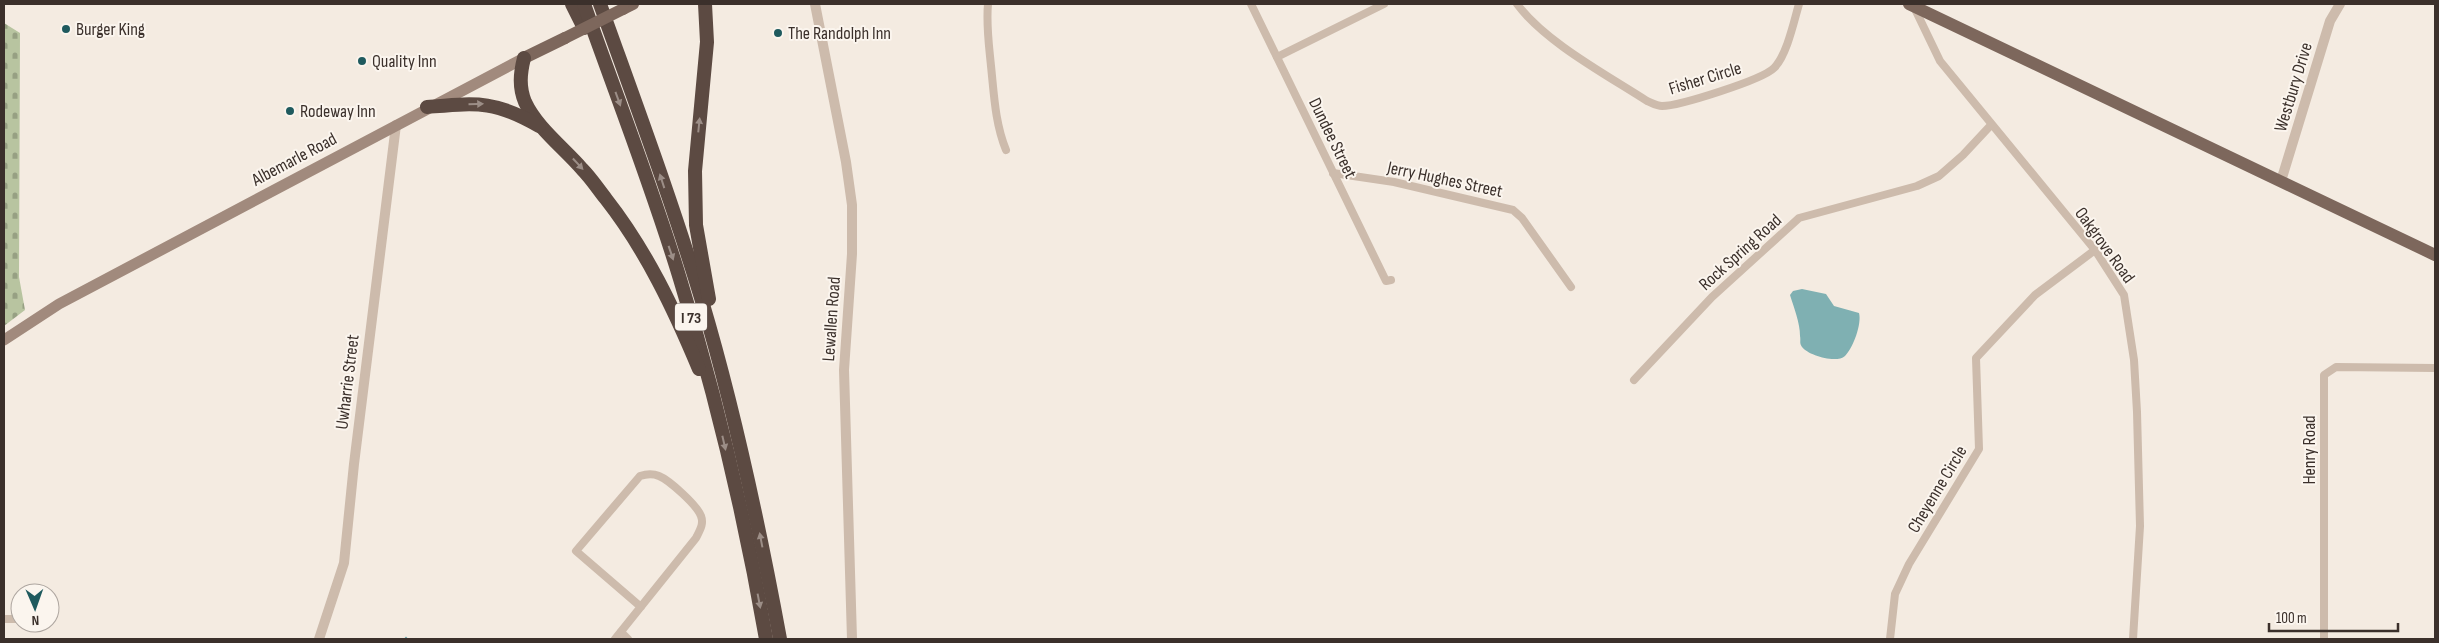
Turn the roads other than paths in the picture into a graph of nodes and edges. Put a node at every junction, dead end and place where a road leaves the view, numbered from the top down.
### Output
1 (572, 4) edge
2 (584, 4) edge
3 (600, 4) edge
4 (700, 4) edge
5 (705, 4) edge
6 (815, 4) edge
7 (988, 4) edge
8 (1251, 4) edge
9 (1384, 4) edge
10 (1517, 4) edge
11 (1799, 4) edge
12 (1912, 4) edge
13 (2340, 4) edge
14 (628, 6) edge
15 (706, 19) junction
16 (1277, 57) junction
17 (524, 58) junction
18 (608, 73) junction
19 (427, 107) junction
20 (396, 125) junction
21 (1991, 125) junction
22 (544, 129) junction
23 (1006, 150) dead end
24 (1334, 173) junction
25 (2281, 181) junction
26 (2095, 250) junction
27 (2435, 255) edge
28 (1390, 280) dead end
29 (1571, 288) dead end
30 (4, 340) edge
31 (2435, 368) edge
32 (1634, 380) dead end
33 (724, 381) junction
34 (717, 413) junction
35 (641, 607) junction
36 (621, 632) junction
37 (319, 639) edge
38 (615, 639) edge
39 (628, 639) edge
40 (766, 639) edge
41 (780, 639) edge
42 (852, 639) edge
43 (1890, 639) edge
44 (2133, 639) edge
45 (2324, 639) edge

1 - 18 highway
2 - 18 highway, I 73
33 -> 3 highway, I 73
4 - 15 highway
5 - 15 highway
6 - 42 street, Lewallen Road
7 - 23 street
8 - 16 street, Dundee Street
9 - 16 street
10 - 11 street, Fisher Circle
12 - 21 street, Oakgrove Road
12 - 25 main road
13 - 25 street, Westbury Drive
14 - 17 main road, Albemarle Road, bridge
33 -> 15 highway
16 - 24 street, Dundee Street
17 - 19 main road, Albemarle Road
17 - 22 highway
18 -> 34 highway, I 73
19 - 20 main road, Albemarle Road
19 -> 22 highway
20 - 30 main road, Albemarle Road
20 - 37 street, Uwharrie Street
21 - 26 street, Oakgrove Road
21 - 32 street, Rock Spring Road
22 -> 34 highway
24 - 28 street, Dundee Street
24 - 29 street, Jerry Hughes Street
25 - 27 main road
26 - 43 street, Cheyenne Circle
26 - 44 street, Oakgrove Road
31 - 45 street, Henry Road
41 -> 33 highway, I 73
34 -> 40 highway, I 73
35 - 35 street
35 - 36 street
36 - 38 street
36 - 39 street

